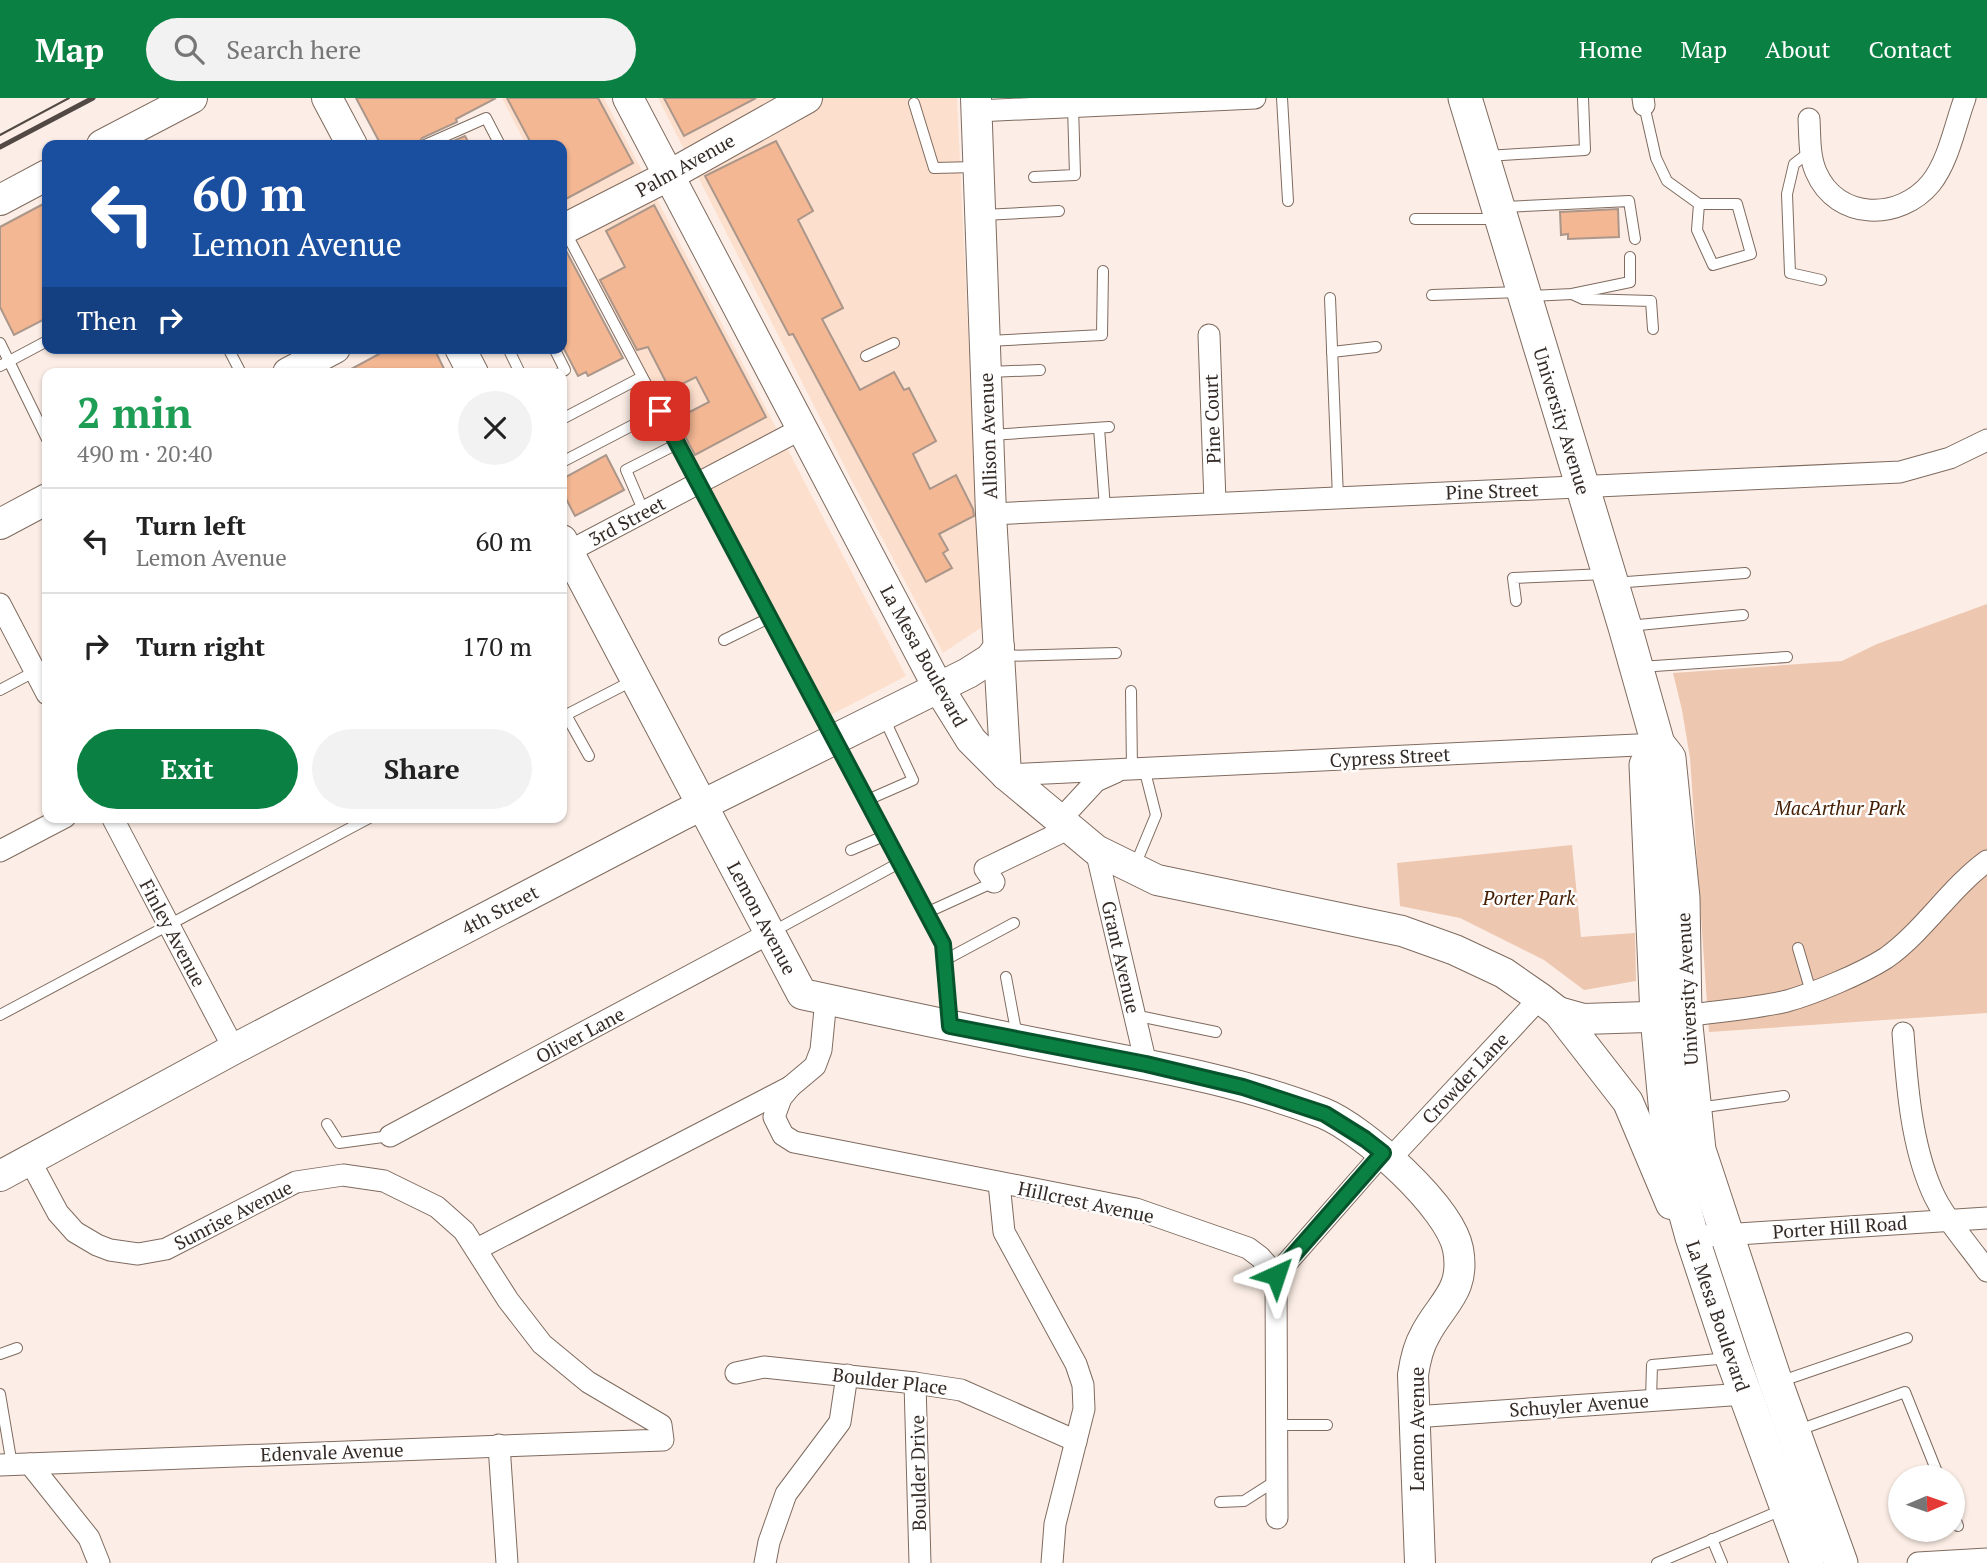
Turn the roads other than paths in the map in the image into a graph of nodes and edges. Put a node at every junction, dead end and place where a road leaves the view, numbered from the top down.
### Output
1 (192, 98) edge
2 (327, 98) edge
3 (628, 98) edge
4 (807, 98) edge
5 (1255, 98) edge
6 (1282, 98) edge
7 (1465, 98) edge
8 (1583, 98) edge
9 (1965, 98) edge
10 (1644, 101) edge
11 (914, 103) dead end
12 (977, 104) edge
13 (1073, 106) junction
14 (1809, 119) dead end
15 (112, 140) edge
16 (349, 140) edge
17 (436, 140) edge
18 (497, 140) edge
19 (1811, 151) junction
20 (1482, 156) junction
21 (979, 166) junction
22 (668, 176) junction
23 (1034, 177) dead end
24 (42, 178) edge
25 (0, 200) edge
26 (1288, 201) dead end
27 (1699, 204) junction
28 (1059, 211) dead end
29 (1499, 213) junction
30 (981, 216) junction
31 (1415, 219) dead end
32 (567, 227) edge
33 (567, 236) edge
34 (1635, 239) dead end
35 (1630, 257) dead end
36 (1103, 271) dead end
37 (1821, 280) dead end
38 (1524, 294) junction
39 (1572, 294) junction
40 (1432, 295) dead end
41 (1330, 298) dead end
42 (1653, 329) dead end
43 (1209, 335) dead end
44 (985, 341) junction
45 (0, 343) edge
46 (894, 343) dead end
47 (42, 344) edge
48 (1376, 347) dead end
49 (1332, 352) junction
50 (324, 354) edge
51 (866, 356) dead end
52 (5, 364) edge
53 (297, 368) edge
54 (1040, 370) dead end
55 (986, 373) junction
56 (642, 377) junction
57 (660, 411) junction
58 (567, 416) edge
59 (803, 428) junction
60 (42, 430) edge
61 (988, 435) junction
62 (1987, 440) edge
63 (677, 444) junction
64 (567, 459) edge
65 (698, 484) junction
66 (1582, 488) junction
67 (1338, 498) junction
68 (42, 502) edge
69 (1215, 502) junction
70 (1105, 508) junction
71 (644, 512) junction
72 (991, 514) junction
73 (0, 524) edge
74 (567, 548) edge
75 (567, 554) edge
76 (1745, 573) dead end
77 (1610, 579) junction
78 (1516, 601) dead end
79 (0, 604) edge
80 (1743, 615) dead end
81 (769, 618) junction
82 (1625, 627) junction
83 (724, 640) dead end
84 (999, 651) junction
85 (1116, 653) dead end
86 (1787, 657) dead end
87 (41, 668) edge
88 (1637, 668) junction
89 (636, 679) junction
90 (938, 687) junction
91 (0, 690) edge
92 (1131, 691) dead end
93 (567, 714) edge
94 (883, 716) junction
95 (567, 721) edge
96 (834, 741) junction
97 (1658, 744) junction
98 (589, 755) dead end
99 (1133, 769) junction
100 (1006, 775) junction
101 (865, 801) junction
102 (702, 804) junction
103 (54, 823) edge
104 (115, 823) edge
105 (360, 823) edge
106 (1065, 824) junction
107 (884, 836) junction
108 (851, 850) dead end
109 (1096, 850) junction
110 (0, 851) edge
111 (1987, 861) edge
112 (899, 863) junction
113 (1133, 868) junction
114 (994, 882) joint
115 (926, 912) junction
116 (1014, 923) dead end
117 (169, 925) junction
118 (770, 933) junction
119 (1798, 948) dead end
120 (944, 960) junction
121 (1006, 977) dead end
122 (1811, 992) junction
123 (826, 999) junction
124 (1549, 1005) junction
125 (0, 1015) edge
126 (1134, 1015) junction
127 (1671, 1016) junction
128 (950, 1026) junction
129 (1216, 1032) dead end
130 (1903, 1033) dead end
131 (1017, 1039) junction
132 (234, 1049) junction
133 (1146, 1064) junction
134 (790, 1087) junction
135 (1784, 1096) dead end
136 (1695, 1109) junction
137 (327, 1124) dead end
138 (390, 1136) joint
139 (1387, 1156) junction
140 (29, 1159) junction
141 (0, 1176) edge
142 (999, 1183) junction
143 (1987, 1218) edge
144 (1950, 1220) junction
145 (1727, 1234) junction
146 (1692, 1237) junction
147 (477, 1249) junction
148 (1987, 1271) edge
149 (1276, 1275) junction
150 (1906, 1338) dead end
151 (17, 1348) dead end
152 (0, 1354) edge
153 (1732, 1358) junction
154 (736, 1373) dead end
155 (847, 1375) junction
156 (915, 1383) junction
157 (1776, 1383) junction
158 (0, 1394) edge
159 (1745, 1394) junction
160 (1651, 1400) junction
161 (1414, 1417) junction
162 (1277, 1424) junction
163 (1327, 1425) dead end
164 (1794, 1432) junction
165 (663, 1440) joint
166 (1076, 1441) junction
167 (499, 1445) junction
168 (14, 1465) edge
169 (1933, 1465) edge
170 (1277, 1480) junction
171 (1220, 1502) dead end
172 (1786, 1507) junction
173 (1277, 1518) dead end
174 (1712, 1539) junction
175 (1987, 1559) edge
176 (99, 1563) edge
177 (507, 1563) edge
178 (765, 1563) edge
179 (920, 1563) edge
180 (1052, 1563) edge
181 (1420, 1563) edge
182 (1657, 1563) edge
183 (1722, 1563) edge
184 (1807, 1563) edge
185 (1841, 1563) edge
186 (1931, 1563) edge

1 - 15 main road
2 - 16 main road
3 - 22 main road, La Mesa Boulevard
4 - 22 main road, Palm Avenue
5 - 13 street
6 - 26 lane
7 - 20 main road, University Avenue
8 - 20 lane
9 - 19 street
10 - 27 lane
11 - 21 lane
12 - 13 street
12 - 21 main road, Allison Avenue
13 - 23 lane
14 - 19 street
17 - 18 lane
19 - 37 lane
20 - 29 main road, University Avenue
21 - 30 main road, Allison Avenue
22 - 32 main road, Palm Avenue
22 - 59 main road, La Mesa Boulevard
24 - 25 main road
27 - 27 lane
28 - 30 lane
29 - 31 lane
29 - 34 lane
29 - 38 main road, University Avenue
30 - 44 main road, Allison Avenue
33 - 56 lane
35 - 39 lane
36 - 44 lane
38 - 39 lane
38 - 40 lane
38 - 66 main road, University Avenue
39 - 42 lane
41 - 49 lane
43 - 69 street, Pine Court
44 - 55 main road, Allison Avenue
45 - 52 lane
46 - 51 lane
47 - 52 lane
48 - 49 lane
49 - 67 lane
50 - 53 main road
52 - 60 lane
54 - 55 lane
55 - 61 main road, Allison Avenue
56 - 57 lane
56 - 58 lane
57 - 63 lane
57 - 64 lane
59 - 65 street, 3rd Street
59 - 90 main road, La Mesa Boulevard
61 - 70 lane
61 - 72 main road, Allison Avenue
62 - 66 street, Pine Street
63 - 65 lane
63 - 71 lane
65 - 71 street, 3rd Street
65 - 81 lane
66 - 67 street, Pine Street
66 - 77 main road, University Avenue
67 - 69 street, Pine Street
68 - 73 main road
69 - 70 street, Pine Street
70 - 72 street, Pine Street
71 - 74 street, 3rd Street
72 - 84 main road, Allison Avenue
75 - 89 main road, Lemon Avenue
76 - 77 lane
77 - 78 lane
77 - 82 main road, University Avenue
79 - 87 street
80 - 82 lane
81 - 83 lane
81 - 96 lane
82 - 88 main road, University Avenue
84 - 85 lane
84 - 90 main road, 4th Street
84 - 100 main road, Allison Avenue
86 - 88 lane
87 - 91 lane
88 - 97 main road, University Avenue
89 - 93 lane
89 - 102 main road, Lemon Avenue
90 - 94 main road, 4th Street
90 - 100 main road, La Mesa Boulevard
92 - 99 lane
94 - 96 main road, 4th Street
94 - 101 lane
95 - 98 lane
96 - 101 lane
96 - 102 main road, 4th Street
97 - 99 street, Cypress Street
97 - 127 main road, University Avenue
99 - 100 street, Cypress Street
99 - 106 street, Cypress Street
99 - 113 lane
100 - 106 main road, La Mesa Boulevard
101 - 107 lane
102 - 118 main road, Lemon Avenue
102 - 132 main road, 4th Street
103 - 110 street
104 - 117 street, Finley Avenue
105 - 117 lane
106 - 109 main road, La Mesa Boulevard
106 - 114 street
107 - 108 lane
107 - 112 lane
109 - 113 main road, La Mesa Boulevard
109 - 126 street, Grant Avenue
111 - 122 street
112 - 115 lane
112 - 118 lane
113 - 124 main road, La Mesa Boulevard
114 - 115 lane
115 - 120 lane
116 - 120 lane
117 - 125 lane
117 - 132 street, Finley Avenue
118 - 123 main road, Lemon Avenue
118 - 138 street, Oliver Lane
119 - 122 lane
120 - 128 lane
121 - 131 lane
122 - 127 street
123 - 128 main road, Lemon Avenue
123 - 134 street, Hillcrest Avenue
124 - 127 main road, La Mesa Boulevard
124 - 139 street, Crowder Lane
124 - 146 main road, La Mesa Boulevard
126 - 129 lane
126 - 133 street, Grant Avenue
127 - 136 main road, University Avenue
127 - 146 main road, University Avenue
128 - 131 main road, Lemon Avenue
130 - 144 street
131 - 133 main road, Lemon Avenue
132 - 140 main road, 4th Street
133 - 139 main road, Lemon Avenue
134 - 142 street, Hillcrest Avenue
134 - 147 street, Hillcrest Avenue
135 - 136 lane
136 - 145 main road, University Avenue
137 - 138 lane
139 - 149 street, Crowder Lane
139 - 161 main road, Lemon Avenue
140 - 141 main road, 4th Street
140 - 147 street, Sunrise Avenue
142 - 149 street, Hillcrest Avenue
142 - 166 street
143 - 144 street, Porter Hill Road
144 - 145 street, Porter Hill Road
144 - 148 street
145 - 146 street, Porter Hill Road
145 - 157 main road, La Mesa Boulevard
146 - 153 main road, La Mesa Boulevard
147 - 165 street, Sunrise Avenue
149 - 162 street
150 - 157 lane
151 - 152 lane
153 - 159 main road, La Mesa Boulevard
153 - 160 lane
154 - 155 street, Boulder Place
155 - 156 street, Boulder Place
155 - 178 street
156 - 166 street, Boulder Place
156 - 179 street, Boulder Drive
157 - 164 main road, La Mesa Boulevard
158 - 168 lane
159 - 160 street, Schuyler Avenue
159 - 172 main road, La Mesa Boulevard
160 - 161 street, Schuyler Avenue
161 - 181 main road, Lemon Avenue
162 - 163 lane
162 - 170 street
164 - 169 lane
164 - 185 main road, La Mesa Boulevard
165 - 167 street, Edenvale Avenue
166 - 180 street
167 - 168 street, Edenvale Avenue
167 - 177 street
168 - 176 street
170 - 171 lane
170 - 173 street
172 - 174 lane
172 - 184 main road, La Mesa Boulevard
174 - 182 lane
174 - 183 lane
175 - 186 street

